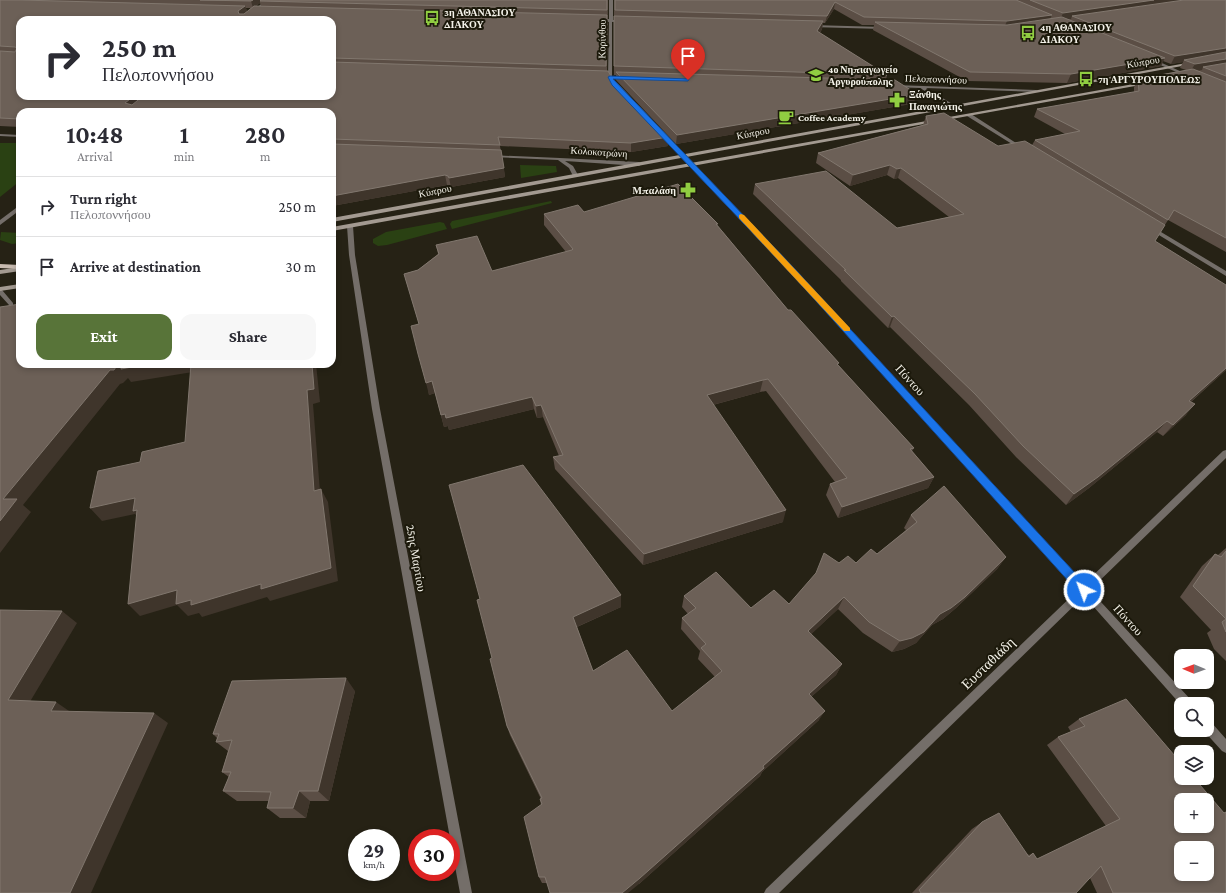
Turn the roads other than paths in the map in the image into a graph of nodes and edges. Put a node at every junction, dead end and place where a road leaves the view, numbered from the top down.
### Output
1 (268, 0) edge
2 (611, 0) edge
3 (248, 10) edge
4 (256, 10) junction
5 (262, 11) edge
6 (249, 16) edge
7 (595, 20) edge
8 (610, 20) junction
9 (626, 21) edge
10 (807, 26) edge
11 (886, 28) edge
12 (1145, 58) edge
13 (1199, 62) edge
14 (1169, 68) junction
15 (1188, 75) junction
16 (1195, 76) edge
17 (602, 77) edge
18 (610, 77) junction
19 (1176, 77) edge
20 (618, 78) edge
21 (1148, 82) edge
22 (614, 84) edge
23 (888, 86) edge
24 (920, 87) junction
25 (1036, 91) junction
26 (952, 106) junction
27 (968, 115) junction
28 (657, 128) edge
29 (0, 135) edge
30 (16, 136) edge
31 (1024, 150) edge
32 (488, 156) edge
33 (684, 156) junction
34 (559, 159) junction
35 (639, 164) junction
36 (692, 164) junction
37 (576, 175) junction
38 (16, 210) edge
39 (336, 219) edge
40 (0, 223) edge
41 (1145, 224) edge
42 (350, 226) junction
43 (336, 228) edge
44 (0, 266) edge
45 (16, 268) edge
46 (16, 269) edge
47 (0, 272) edge
48 (1226, 274) edge
49 (16, 287) edge
50 (0, 290) edge
51 (11, 304) edge
52 (1226, 453) edge
53 (1084, 590) junction
54 (1181, 697) edge
55 (1214, 734) edge
56 (1226, 748) edge
57 (466, 893) edge
58 (770, 893) edge

1 - 4 street
2 - 8 street, Κορίνθου
3 - 4 street
4 - 5 street
4 - 6 street
7 - 8 street
8 - 9 street
8 - 18 street, Κορίνθου
10 - 11 street
12 - 14 street
13 - 14 main road, Κύπρου
14 - 15 street
14 - 25 main road, Κύπρου
15 - 16 main road
15 - 19 main road
17 - 18 street
18 - 20 street
18 - 22 street
21 - 27 main road, Κύπρου
23 - 24 street, Πελοποννήσου
24 - 25 street, Πελοποννήσου
24 - 26 street
25 - 26 main road, Κύπρου
26 - 33 main road, Κύπρου
27 - 31 street
27 - 36 main road, Κύπρου
28 - 33 street, Πόντου
29 - 30 street
32 - 34 street, Κολοκοτρώνη
33 - 35 main road, Κύπρου
33 - 36 street, Πόντου
34 - 35 street, Κολοκοτρώνη
34 - 37 street, Κολοκοτρώνη
35 - 37 main road, Κύπρου
36 - 42 main road, Κύπρου
36 - 53 street, Πόντου
37 - 39 main road, Κύπρου
38 - 40 street
41 - 48 street
42 - 43 main road, Κύπρου
42 - 57 street, 25ης Μαρτίου
44 - 45 main road
46 - 47 main road
49 - 50 main road
50 - 51 street
52 - 53 street, Ευσταθιάδη
53 - 54 street, Πόντου
53 - 58 street, Ευσταθιάδη
55 - 56 street

